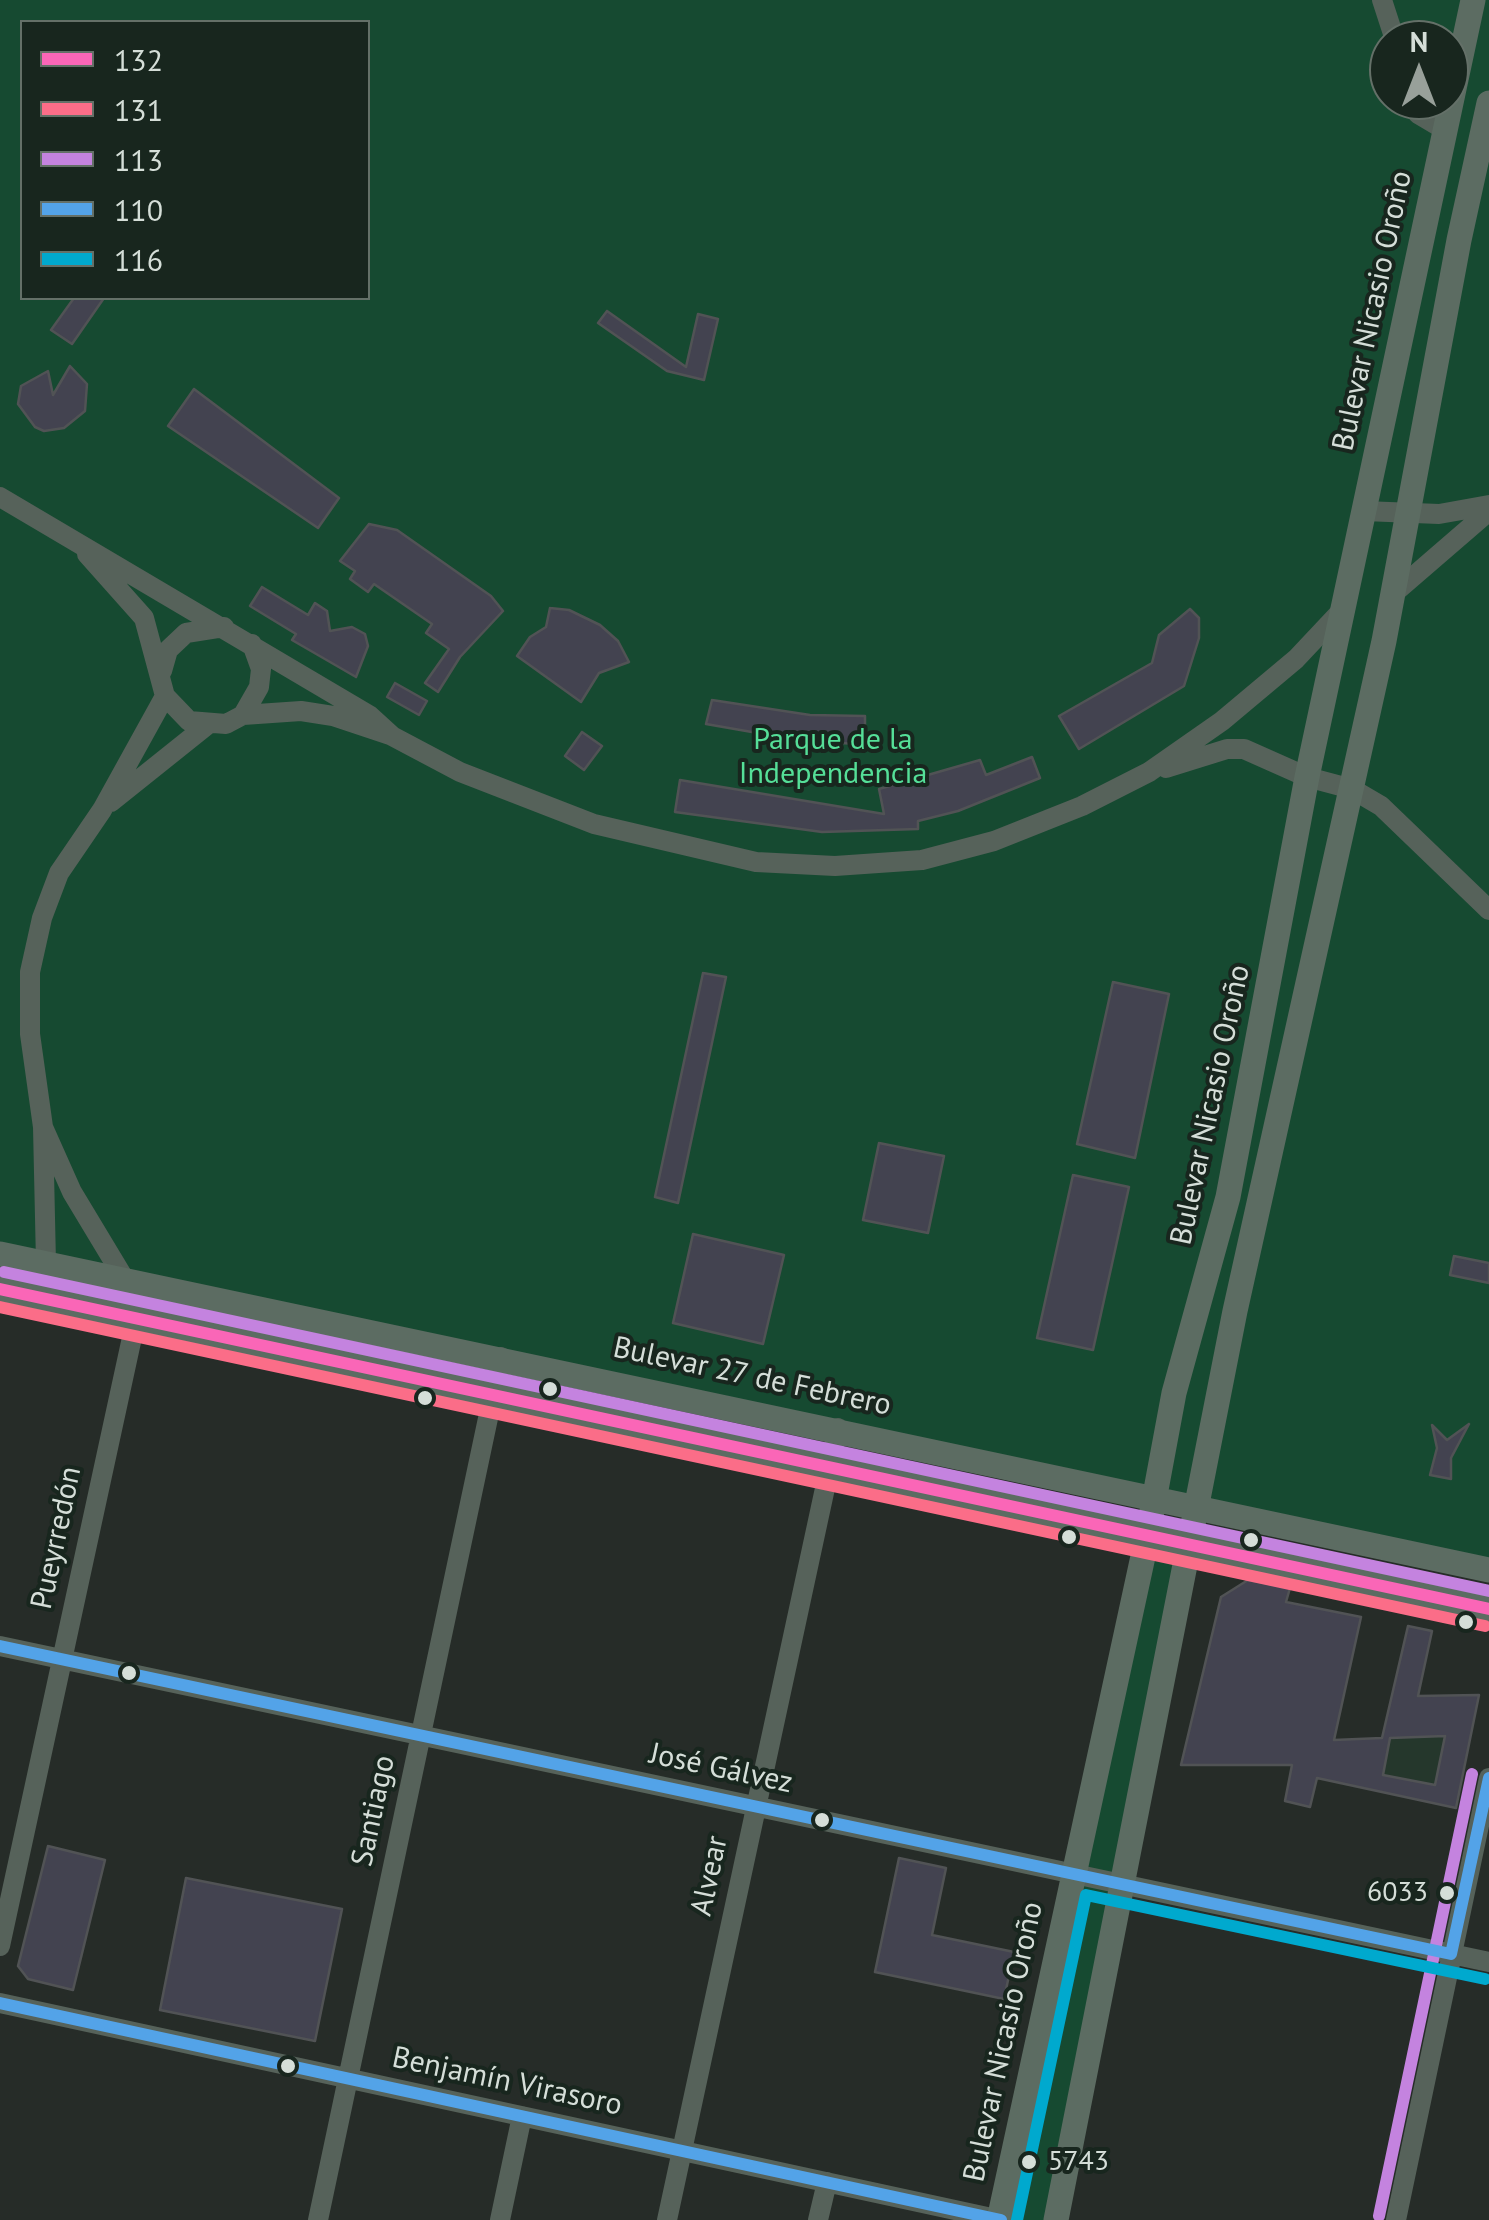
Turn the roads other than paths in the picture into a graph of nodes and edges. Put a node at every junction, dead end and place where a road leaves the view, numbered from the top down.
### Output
1 (1473, 0) edge
2 (1489, 103) edge
3 (1428, 120) edge
4 (1445, 130) junction
5 (0, 497) edge
6 (1489, 508) edge
7 (1364, 512) junction
8 (1408, 513) junction
9 (81, 547) junction
10 (1394, 594) junction
11 (1343, 609) junction
12 (224, 627) junction
13 (252, 644) junction
14 (161, 673) junction
15 (165, 696) junction
16 (243, 715) junction
17 (206, 726) junction
18 (392, 736) junction
19 (1149, 772) junction
20 (1308, 777) junction
21 (1352, 790) junction
22 (102, 810) junction
23 (1489, 910) edge
24 (44, 1127) junction
25 (0, 1254) edge
26 (46, 1263) junction
27 (124, 1280) junction
28 (0, 1289) edge
29 (54, 1300) junction
30 (136, 1319) junction
31 (501, 1357) junction
32 (493, 1395) junction
33 (838, 1428) junction
34 (828, 1469) junction
35 (1155, 1497) junction
36 (1198, 1506) junction
37 (1148, 1538) junction
38 (1188, 1547) junction
39 (1489, 1570) edge
40 (1489, 1608) edge
41 (0, 1646) edge
42 (62, 1660) junction
43 (421, 1736) junction
44 (1489, 1778) edge
45 (756, 1806) junction
46 (1074, 1874) junction
47 (1122, 1884) junction
48 (0, 1946) edge
49 (1450, 1954) junction
50 (1489, 1962) edge
51 (0, 2003) edge
52 (348, 2078) junction
53 (522, 2116) junction
54 (682, 2151) junction
55 (826, 2182) junction
56 (318, 2220) edge
57 (500, 2220) edge
58 (667, 2220) edge
59 (818, 2220) edge
60 (999, 2220) edge
61 (1056, 2220) edge
62 (1396, 2220) edge

1 - 4 main road, Bulevar Nicasio Oroño
2 - 8 main road
3 - 4 street
4 - 7 main road, Bulevar Nicasio Oroño
5 - 9 street
6 - 8 street
6 - 10 street
7 - 8 street
7 - 11 main road, Bulevar Nicasio Oroño
8 - 10 main road
9 - 12 street
9 - 14 street
10 - 21 main road
11 - 19 street
11 - 20 main road, Bulevar Nicasio Oroño
12 - 13 street
12 - 14 street
13 - 16 street
13 - 18 street
14 - 15 street
15 - 17 street
15 - 22 street
16 - 17 street
16 - 18 street
17 - 22 street
18 - 19 street
19 - 20 street
20 - 21 street
20 - 35 main road, Bulevar Nicasio Oroño
21 - 23 street
21 - 36 main road
22 - 24 street
24 - 26 street
24 - 27 street
25 - 26 main road, Bulevar 27 de Febrero
26 - 27 main road, Bulevar 27 de Febrero
26 - 29 street
27 - 30 street
27 - 31 main road, Bulevar 27 de Febrero
28 - 29 main road
29 - 30 main road
30 - 32 main road
30 - 42 street, Pueyrredón
31 - 32 street, Santiago
31 - 33 main road, Bulevar 27 de Febrero
32 - 34 main road
32 - 43 street, Santiago
33 - 34 street, Alvear
33 - 35 main road, Bulevar 27 de Febrero
34 - 37 main road
34 - 45 street, Alvear
35 - 36 main road, Bulevar 27 de Febrero
35 - 37 main road, Bulevar Nicasio Oroño
36 - 38 main road
36 - 39 main road, Bulevar 27 de Febrero
37 - 38 main road
37 - 46 main road, Bulevar Nicasio Oroño
38 - 40 main road
38 - 47 main road
41 - 42 street, José Gálvez
42 - 43 street, José Gálvez
42 - 48 street, Pueyrredón
43 - 45 street, José Gálvez
43 - 52 street, Santiago
44 - 49 street
45 - 46 street, José Gálvez
45 - 54 street, Alvear
46 - 47 street, José Gálvez
46 - 60 main road, Bulevar Nicasio Oroño
47 - 49 street, José Gálvez
47 - 61 main road
49 - 50 street, José Gálvez
49 - 62 street
51 - 52 street, Benjamín Virasoro
52 - 53 street, Benjamín Virasoro
52 - 56 street, Santiago
53 - 54 street, Benjamín Virasoro
53 - 57 street
54 - 55 street, Benjamín Virasoro
54 - 58 street, Alvear
55 - 59 street
55 - 60 street, Benjamín Virasoro

